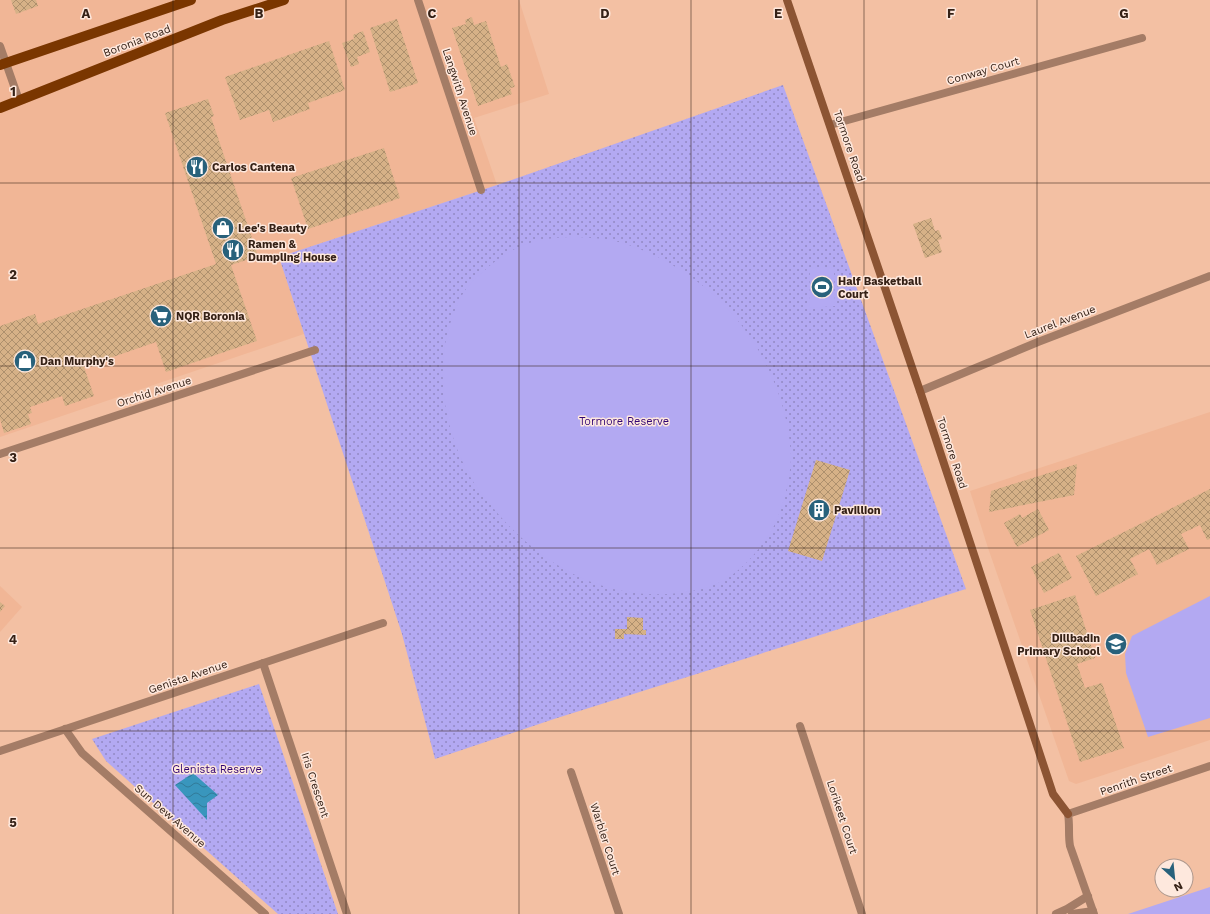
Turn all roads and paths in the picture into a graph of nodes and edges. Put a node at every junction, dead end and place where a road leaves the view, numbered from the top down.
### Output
1 (191, 0) edge
2 (284, 0) edge
3 (418, 0) edge
4 (787, 0) edge
5 (1142, 38) dead end
6 (0, 46) edge
7 (3, 64) edge
8 (19, 100) junction
9 (0, 108) edge
10 (830, 125) junction
11 (481, 190) dead end
12 (1210, 276) edge
13 (315, 350) dead end
14 (920, 391) junction
15 (0, 454) edge
16 (383, 623) dead end
17 (263, 663) junction
18 (800, 726) dead end
19 (65, 729) junction
20 (0, 751) edge
21 (1210, 766) edge
22 (571, 772) dead end
23 (1068, 814) junction
24 (1088, 896) junction
25 (1093, 913) edge
26 (265, 914) edge
27 (347, 914) edge
28 (619, 914) edge
29 (862, 914) edge
30 (1056, 914) edge
31 (1072, 914) edge

1 - 7 main road, Boronia Road
2 - 8 main road, Boronia Road
3 - 11 street, Langwith Avenue
4 - 10 street, Tormore Road
5 - 10 street, Conway Court
6 - 7 street
7 - 8 street
8 - 9 main road, Boronia Road
10 - 14 street, Tormore Road
12 - 14 street, Laurel Avenue
13 - 15 street, Orchid Avenue
14 - 23 street, Tormore Road
16 - 17 street, Genista Avenue
17 - 19 street, Genista Avenue
17 - 27 street, Iris Crescent
18 - 29 street, Lorikeet Court
19 - 20 street, Genista Avenue
19 - 26 street, Sun Dew Avenue
21 - 23 street, Penrith Street
22 - 28 street, Warbler Court
23 - 24 street
24 - 25 street
24 - 30 street
25 - 31 street

